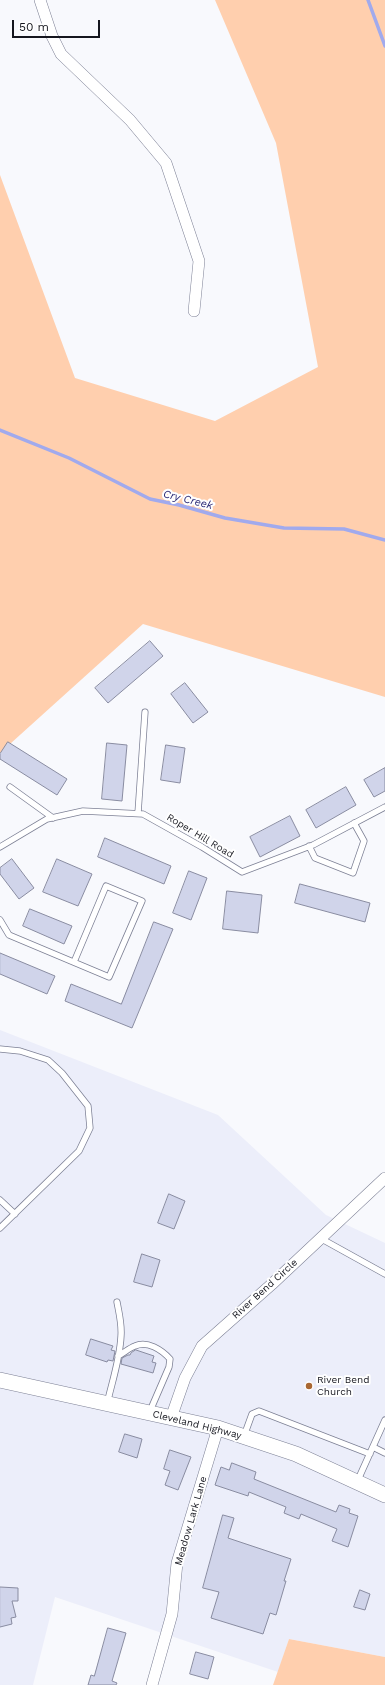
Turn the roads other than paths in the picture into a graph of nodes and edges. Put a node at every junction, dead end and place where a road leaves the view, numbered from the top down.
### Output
1 (40, 0) edge
2 (194, 312) dead end
3 (145, 712) dead end
4 (10, 788) dead end
5 (385, 807) edge
6 (138, 813) junction
7 (53, 818) junction
8 (354, 823) junction
9 (309, 846) junction
10 (0, 847) edge
11 (0, 920) edge
12 (74, 962) junction
13 (0, 1049) edge
14 (385, 1178) edge
15 (0, 1200) edge
16 (15, 1214) junction
17 (0, 1228) edge
18 (320, 1238) junction
19 (385, 1274) edge
20 (117, 1302) dead end
21 (118, 1356) junction
22 (0, 1380) edge
23 (107, 1404) junction
24 (150, 1413) junction
25 (171, 1418) junction
26 (385, 1420) edge
27 (218, 1428) junction
28 (244, 1437) junction
29 (373, 1447) junction
30 (385, 1453) edge
31 (370, 1454) junction
32 (357, 1482) junction
33 (385, 1495) edge
34 (152, 1685) edge

1 - 2 street
3 - 6 lane
4 - 7 lane
5 - 8 lane, Roper Hill Road
6 - 7 lane, Roper Hill Road
6 - 9 lane, Roper Hill Road
7 - 10 lane, Roper Hill Road
8 - 9 lane, Roper Hill Road
8 - 9 lane
11 - 12 lane
12 - 12 lane
13 - 16 lane
14 - 18 street, River Bend Circle
15 - 16 lane
16 - 17 lane
18 - 19 lane
18 - 25 street, River Bend Circle
20 - 21 lane
21 - 23 lane
21 - 24 lane
22 - 23 main road, Cleveland Highway
23 - 24 main road, Cleveland Highway
24 - 25 main road, Cleveland Highway
25 - 27 main road, Cleveland Highway
26 - 29 lane
27 - 28 main road, Cleveland Highway
27 - 34 street, Meadow Lark Lane
28 - 31 lane
28 - 32 main road, Cleveland Highway
29 - 30 lane
29 - 31 lane
31 - 32 lane
32 - 33 main road, Cleveland Highway

